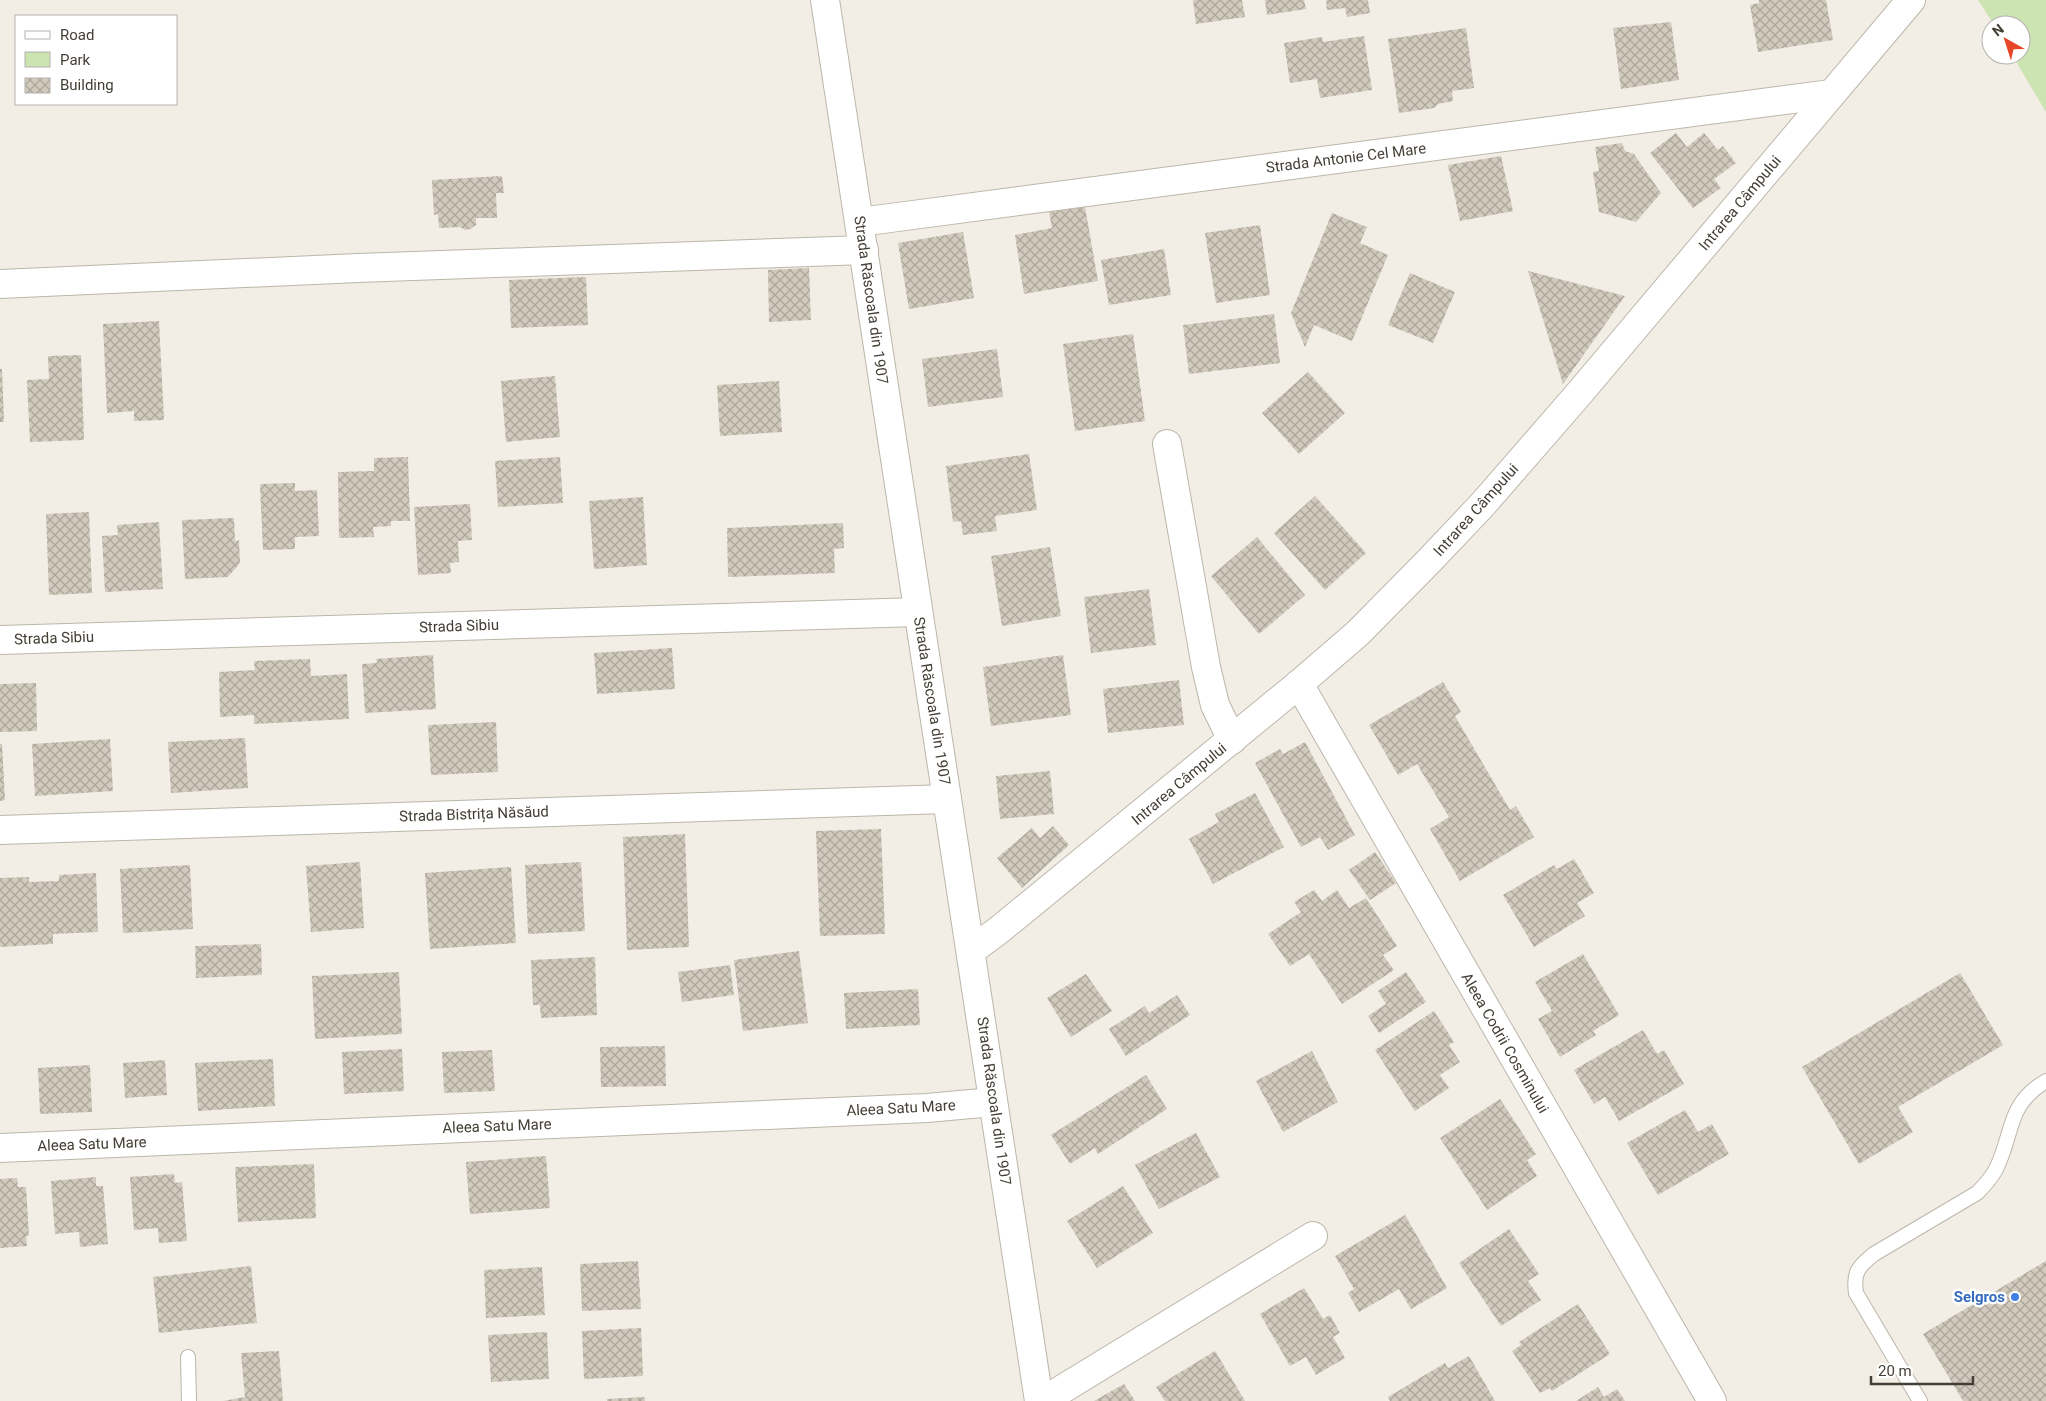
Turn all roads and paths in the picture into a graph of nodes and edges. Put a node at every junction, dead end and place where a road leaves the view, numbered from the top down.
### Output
1 (825, 0) edge
2 (1912, 0) edge
3 (1831, 94) junction
4 (860, 222) junction
5 (864, 250) junction
6 (0, 284) edge
7 (1167, 444) dead end
8 (918, 612) junction
9 (0, 640) edge
10 (1299, 684) junction
11 (1232, 740) junction
12 (947, 799) junction
13 (0, 830) edge
14 (972, 950) junction
15 (2046, 1081) edge
16 (993, 1102) junction
17 (0, 1148) edge
18 (1312, 1236) dead end
19 (188, 1357) dead end
20 (189, 1401) edge
21 (1040, 1401) edge
22 (1043, 1401) edge
23 (1712, 1401) edge
24 (1920, 1401) edge

1 - 4 street, Strada Răscoala din 1907
2 - 3 street, Intrarea Câmpului
3 - 4 street, Strada Antonie Cel Mare
3 - 10 street, Intrarea Câmpului
4 - 5 street, Strada Răscoala din 1907
5 - 6 street
5 - 8 street, Strada Răscoala din 1907
7 - 11 street
8 - 9 street, Strada Sibiu
8 - 12 street, Strada Răscoala din 1907
10 - 11 street, Intrarea Câmpului
10 - 23 street, Aleea Codrii Cosminului
11 - 14 street, Intrarea Câmpului
12 - 13 street, Strada Bistrița Năsăud
12 - 14 street, Strada Răscoala din 1907
14 - 16 street, Strada Răscoala din 1907
15 - 24 lane
16 - 17 street, Aleea Satu Mare
16 - 21 street, Strada Răscoala din 1907
18 - 22 street
19 - 20 lane

